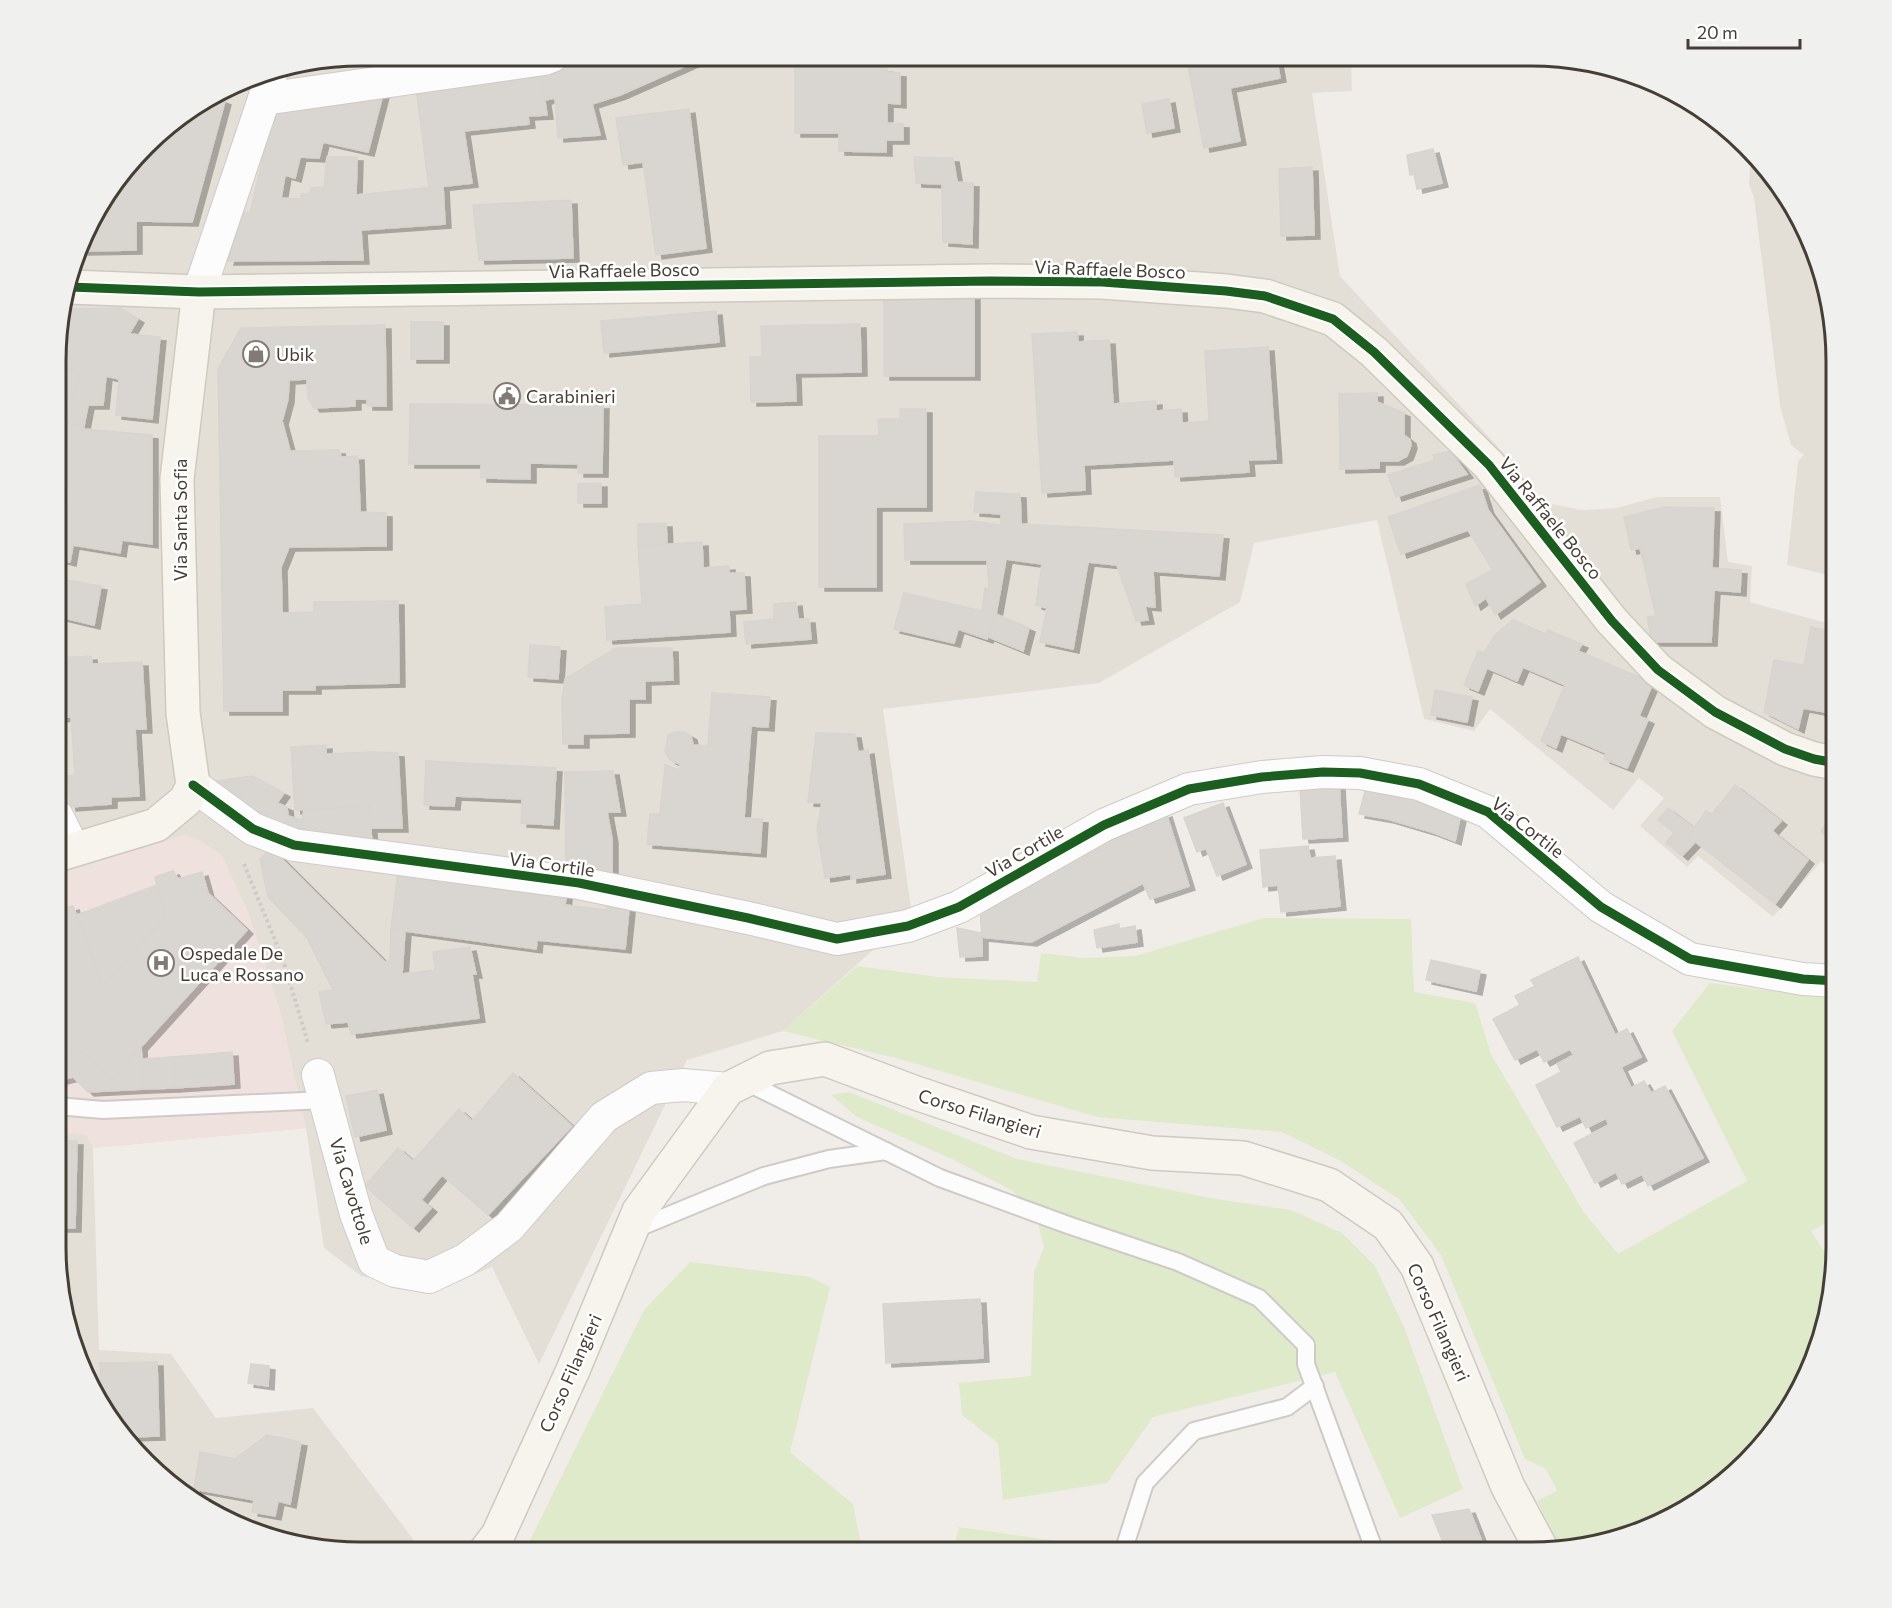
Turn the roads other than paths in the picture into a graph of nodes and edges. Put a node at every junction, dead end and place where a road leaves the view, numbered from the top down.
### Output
1 (467, 66) edge
2 (268, 84) edge
3 (76, 285) edge
4 (199, 292) junction
5 (1826, 761) edge
6 (193, 786) junction
7 (66, 853) edge
8 (1826, 980) edge
9 (736, 1085) junction
10 (321, 1088) joint
11 (66, 1107) edge
12 (886, 1151) junction
13 (631, 1231) junction
14 (1315, 1386) junction
15 (493, 1542) edge
16 (1127, 1542) edge
17 (1371, 1542) edge
18 (1537, 1542) edge

1 - 2 street
2 - 4 street
3 - 4 street, Via Raffaele Bosco
4 - 5 street, Via Raffaele Bosco
4 - 6 street, Via Santa Sofia
6 - 7 street
6 - 8 street, Via Cortile
9 - 10 street, Via Cavottole
9 - 12 lane
9 - 13 street, Corso Filangieri
9 - 18 street, Corso Filangieri
10 - 11 lane
12 - 13 lane
12 - 14 lane
13 - 15 street, Corso Filangieri
14 - 16 lane
14 - 17 lane

